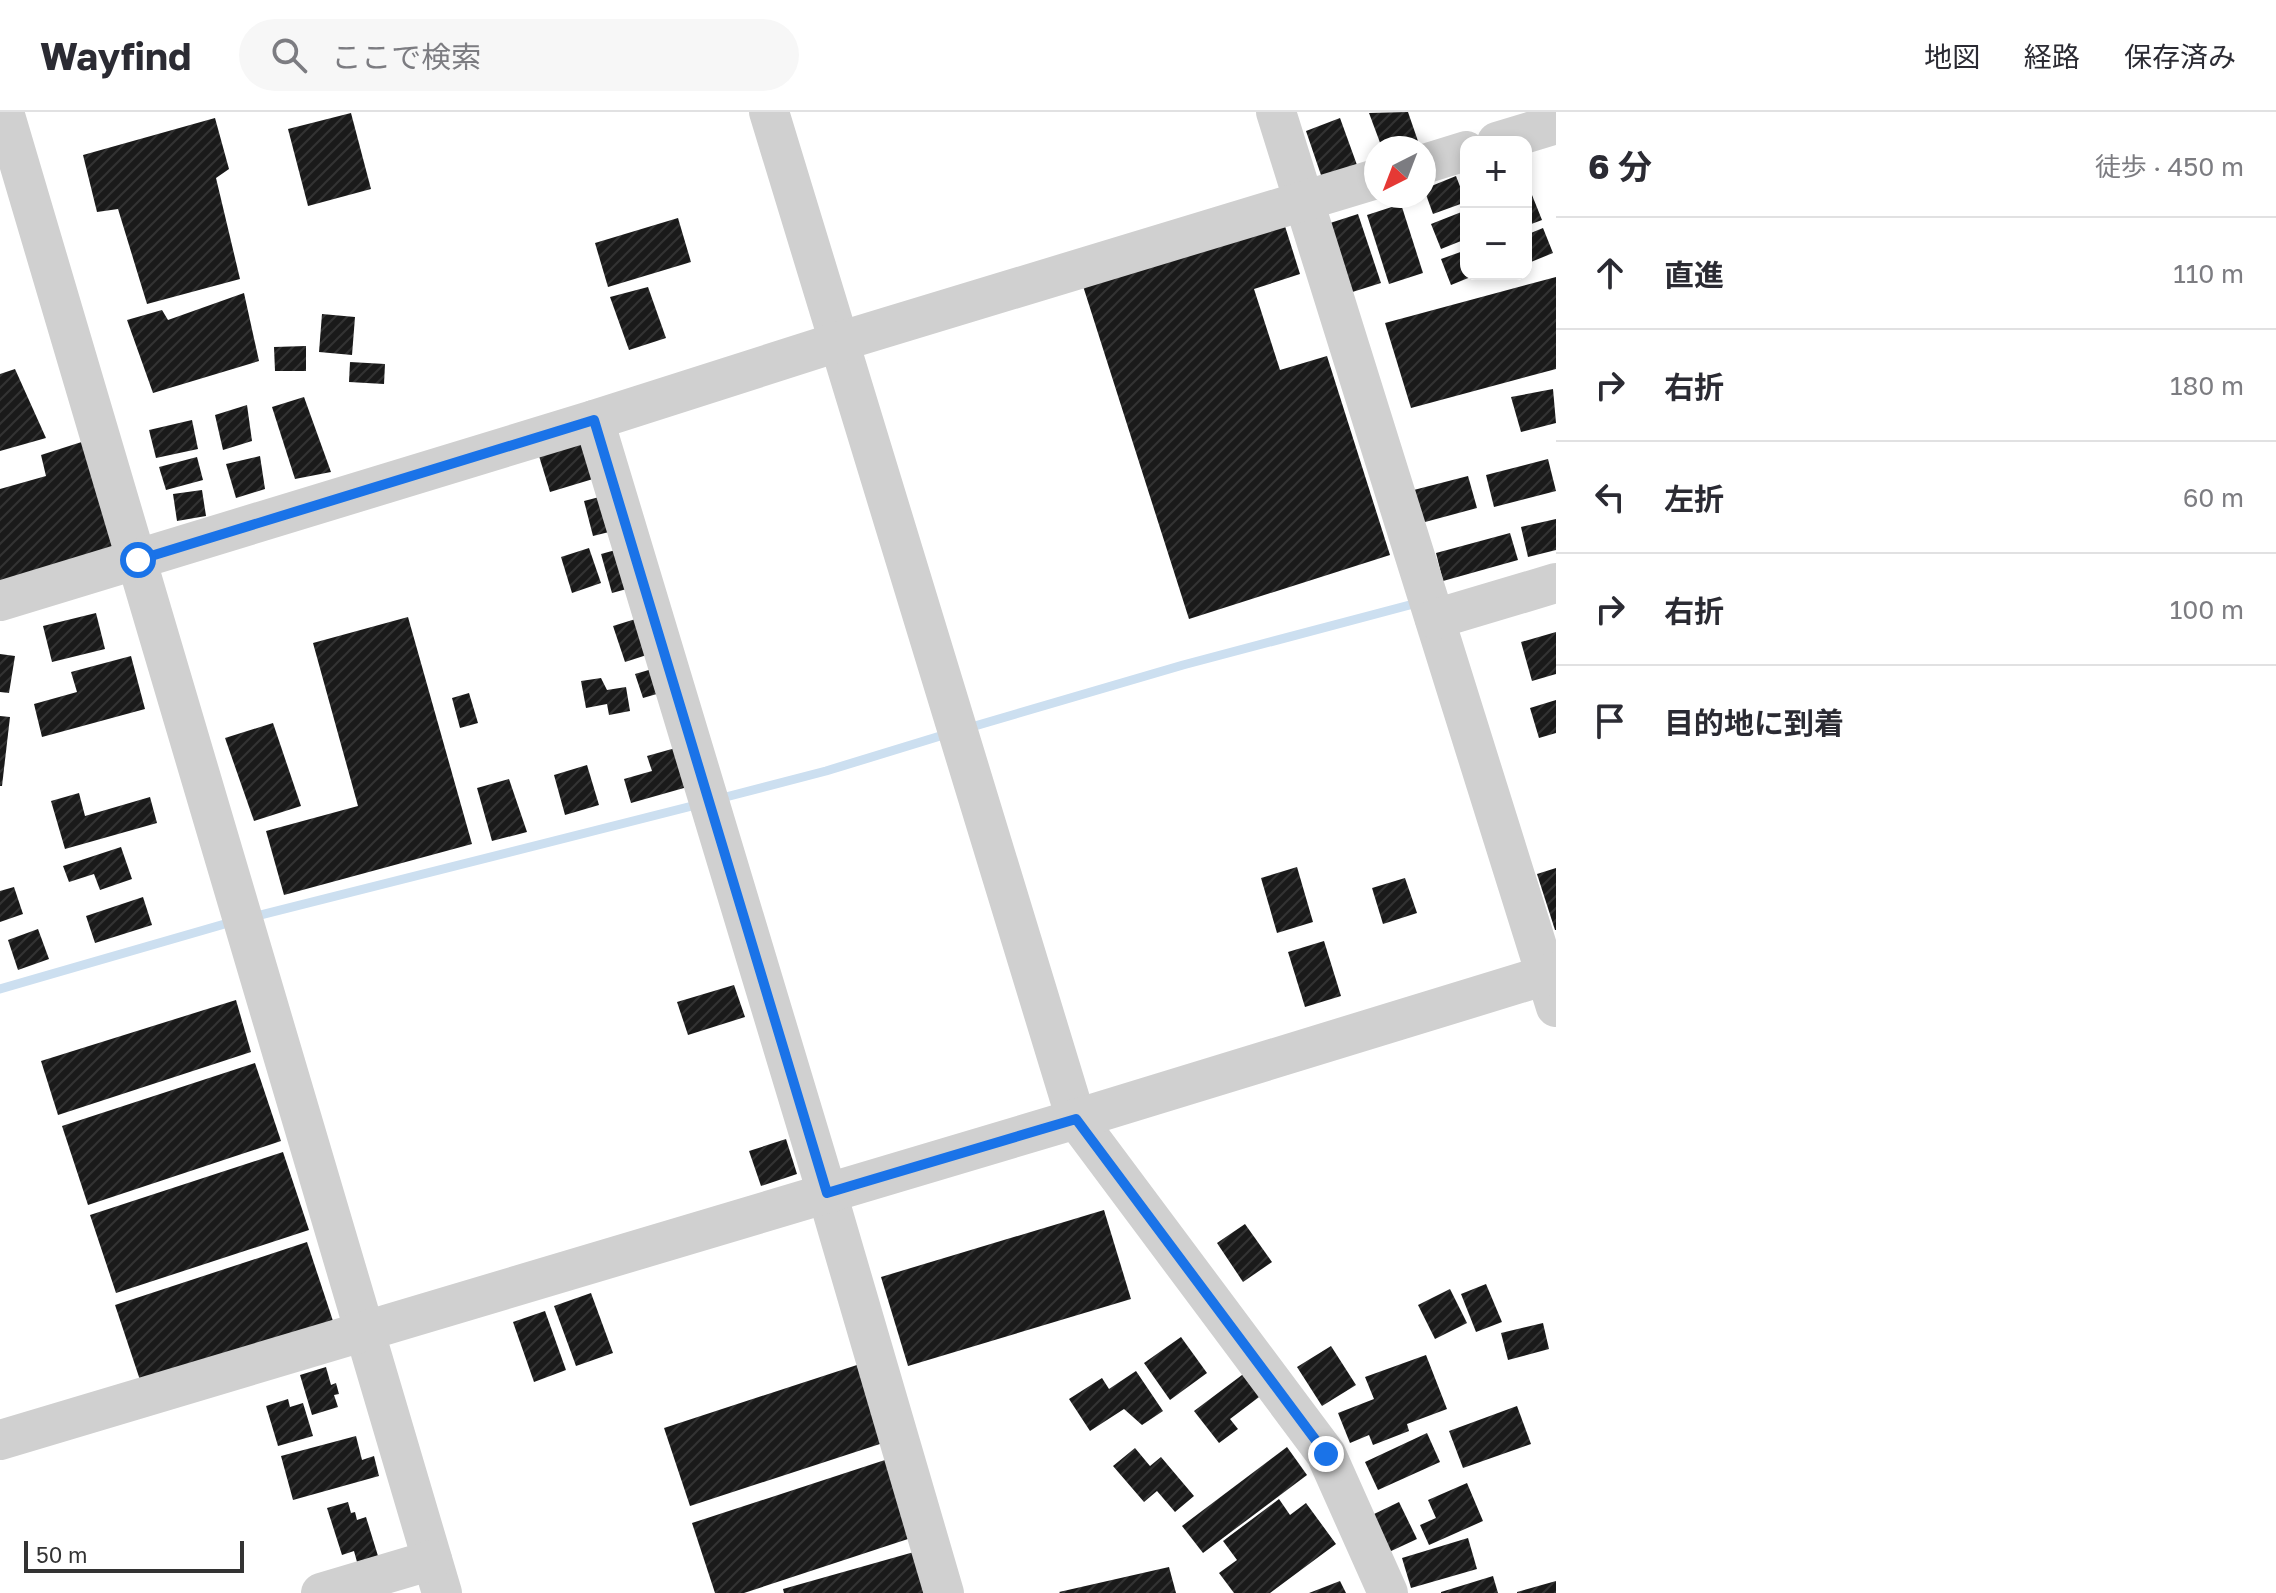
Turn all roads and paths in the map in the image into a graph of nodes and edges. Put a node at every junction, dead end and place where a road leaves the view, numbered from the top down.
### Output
1 (4, 112) edge
2 (769, 112) edge
3 (1276, 112) edge
4 (1556, 124) edge
5 (1517, 136) edge
6 (1460, 153) edge
7 (1436, 160) edge
8 (1364, 183) edge
9 (1304, 201) junction
10 (838, 342) junction
11 (594, 420) junction
12 (138, 560) junction
13 (1556, 583) edge
14 (0, 601) edge
15 (1435, 619) junction
16 (1553, 984) edge
17 (1076, 1119) junction
18 (827, 1193) junction
19 (364, 1331) junction
20 (0, 1440) edge
21 (437, 1577) edge
22 (321, 1593) edge
23 (944, 1593) edge
24 (1388, 1593) edge

1 - 12 street
2 - 10 street
3 - 9 street
4 - 5 street
6 - 7 street
8 - 9 street
9 - 10 street
9 - 15 street
10 - 11 street
10 - 17 street
11 - 12 street
11 - 18 street
12 - 14 street
12 - 19 street
13 - 15 street
15 - 16 street
16 - 17 street
17 - 18 street
17 - 24 street
18 - 19 street
18 - 23 street
19 - 20 street
19 - 21 street
21 - 22 street

